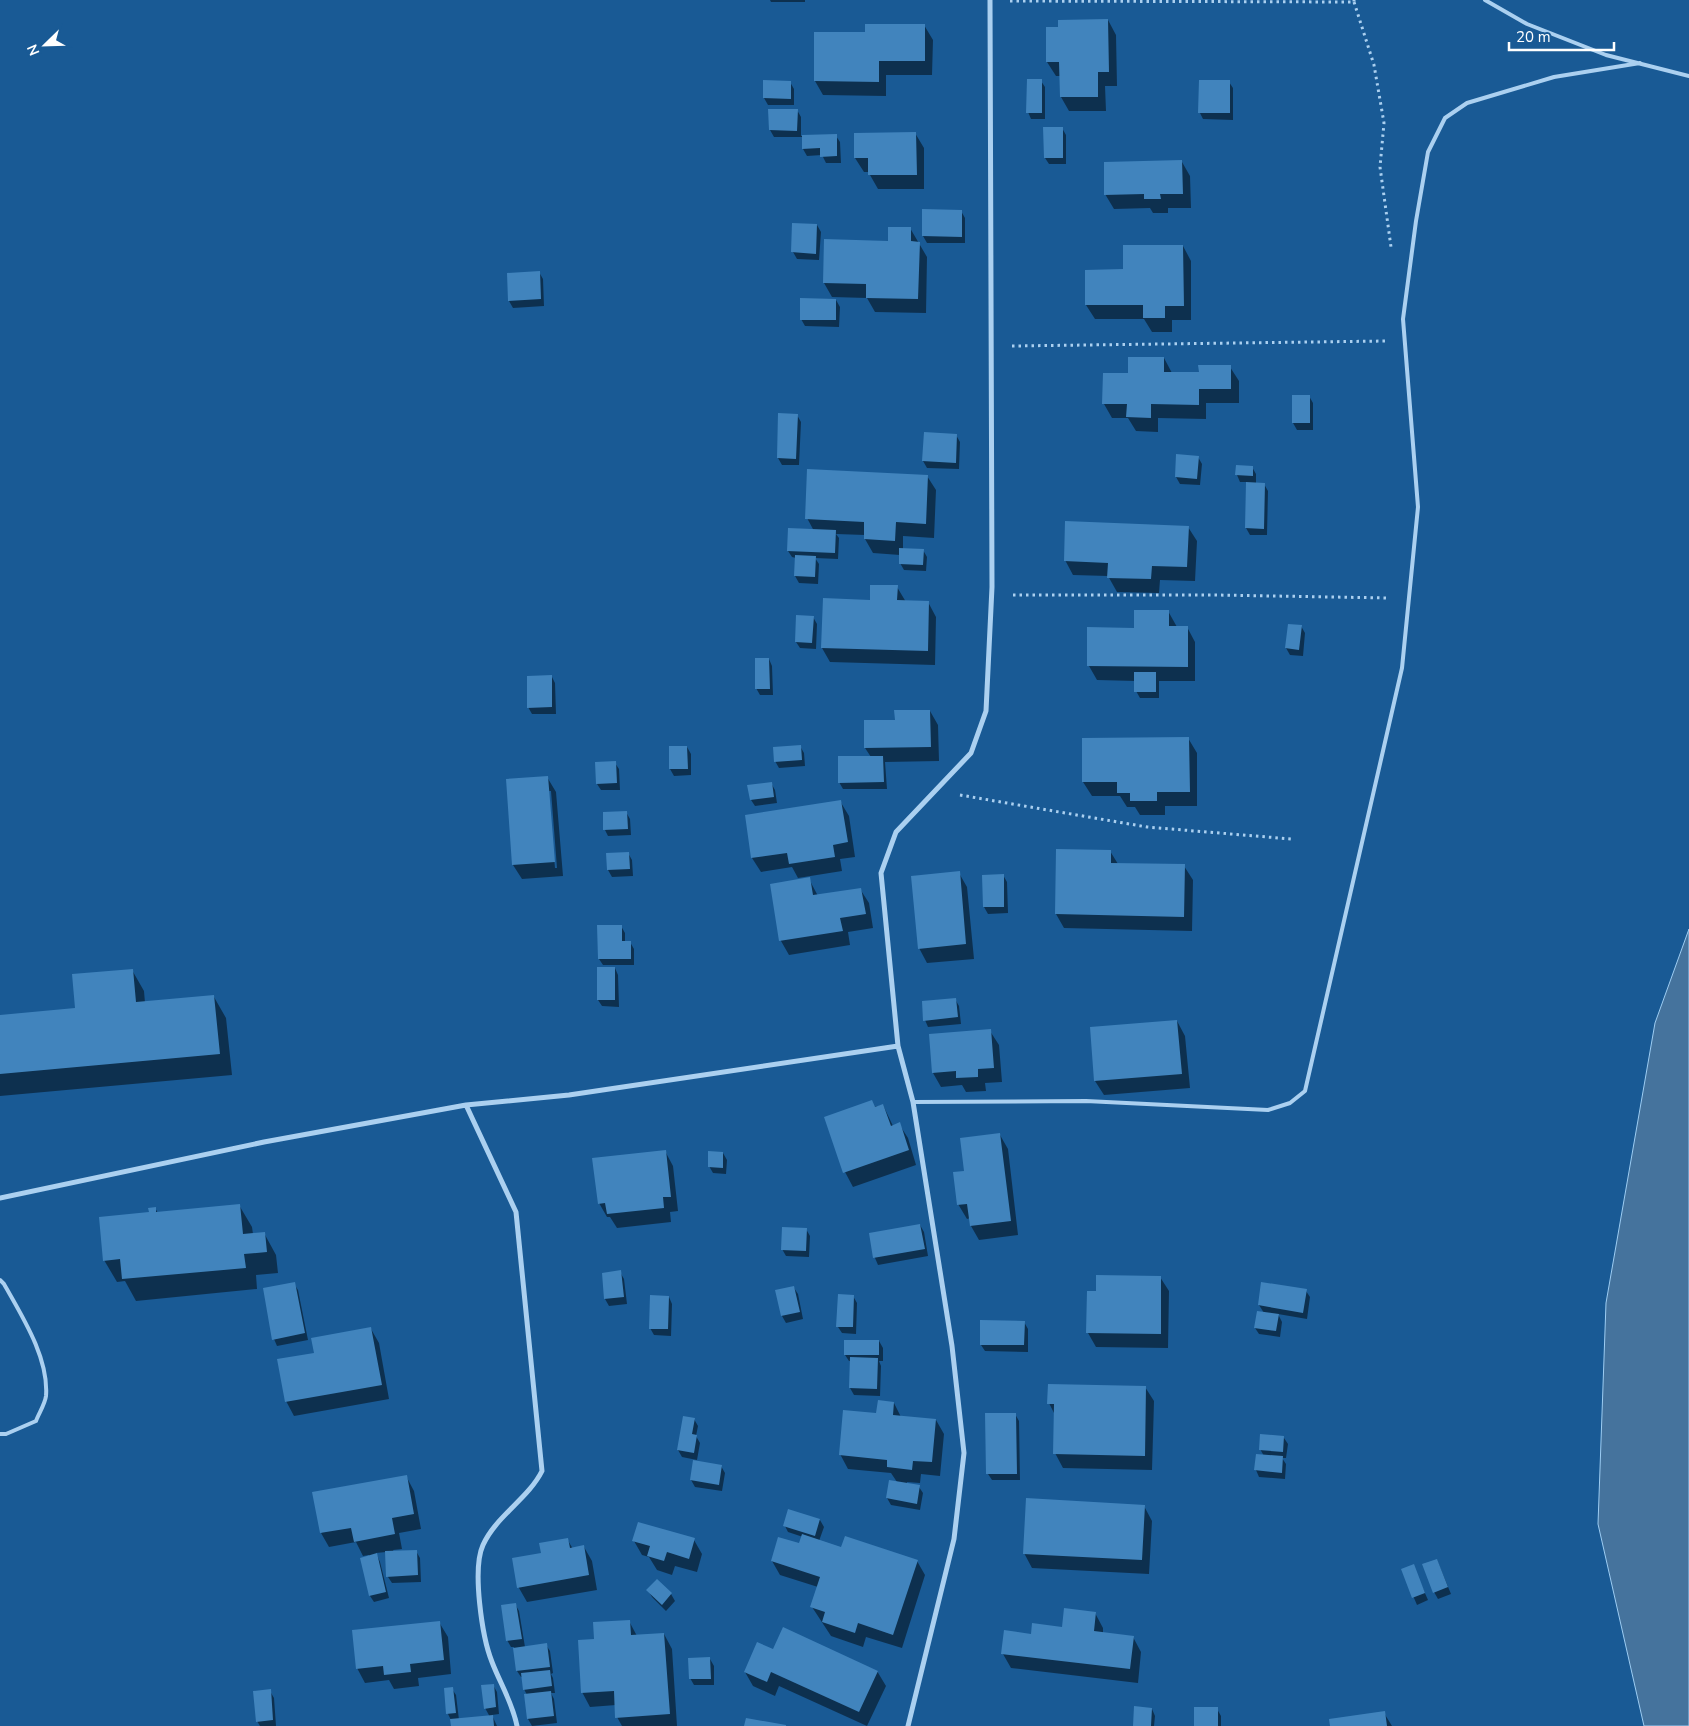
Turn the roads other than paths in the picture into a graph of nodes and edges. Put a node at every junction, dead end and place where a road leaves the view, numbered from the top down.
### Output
1 (990, 0) edge
2 (1485, 0) edge
3 (1640, 63) junction
4 (1689, 76) edge
5 (898, 1046) junction
6 (913, 1102) junction
7 (466, 1105) junction
8 (0, 1198) edge
9 (0, 1280) edge
10 (0, 1434) edge
11 (517, 1726) edge
12 (908, 1726) edge

1 - 5 street
2 - 3 lane
3 - 4 lane
3 - 6 lane
5 - 6 street
5 - 7 street
6 - 12 street
7 - 8 street
7 - 11 street
9 - 10 lane

